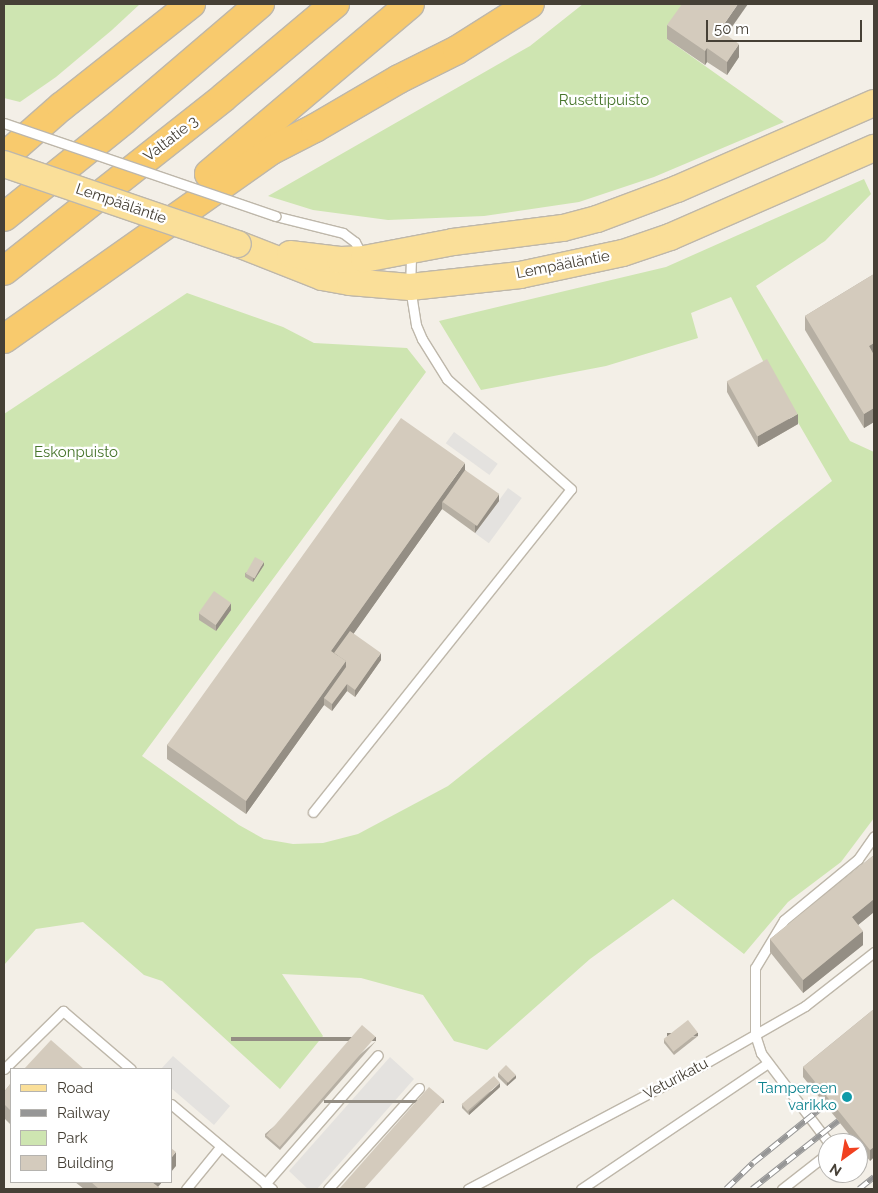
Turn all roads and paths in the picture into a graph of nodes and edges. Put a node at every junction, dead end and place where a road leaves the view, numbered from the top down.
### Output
1 (166, 4) edge
2 (191, 4) edge
3 (260, 4) edge
4 (335, 4) edge
5 (410, 4) edge
6 (530, 4) edge
7 (874, 104) edge
8 (61, 107) junction
9 (4, 123) edge
10 (874, 148) edge
11 (4, 157) edge
12 (4, 164) edge
13 (4, 217) edge
14 (238, 244) junction
15 (411, 250) junction
16 (364, 259) junction
17 (4, 271) edge
18 (77, 287) junction
19 (410, 287) junction
20 (4, 339) edge
21 (313, 812) dead end
22 (874, 836) edge
23 (874, 952) edge
24 (755, 1034) junction
25 (378, 1055) dead end
26 (768, 1063) junction
27 (130, 1068) edge
28 (4, 1069) edge
29 (419, 1088) dead end
30 (172, 1105) edge
31 (821, 1133) edge
32 (221, 1146) junction
33 (818, 1161) edge
34 (268, 1186) edge
35 (186, 1189) edge
36 (328, 1189) edge
37 (468, 1189) edge
38 (581, 1189) edge
39 (782, 1189) edge

1 - 8 highway
2 - 8 highway
3 - 13 highway
4 - 17 highway, Valtatie 3
5 - 18 highway
6 - 18 highway
7 - 15 main road, Lempääläntie
8 - 11 highway
9 - 16 lane, bridge
10 - 19 main road, Lempääläntie
12 - 14 main road, Lempääläntie, bridge
14 - 16 main road, Lempääläntie
14 - 19 main road, Lempääläntie
15 - 16 main road, Lempääläntie
15 - 19 lane
18 - 20 highway
19 - 21 lane
22 - 24 lane
23 - 24 lane, Veturikatu
24 - 26 lane
24 - 37 lane, Veturikatu
25 - 34 lane
26 - 31 lane
26 - 38 lane
27 - 28 lane
29 - 36 lane
30 - 32 lane
32 - 34 lane
32 - 35 lane
33 - 39 lane

